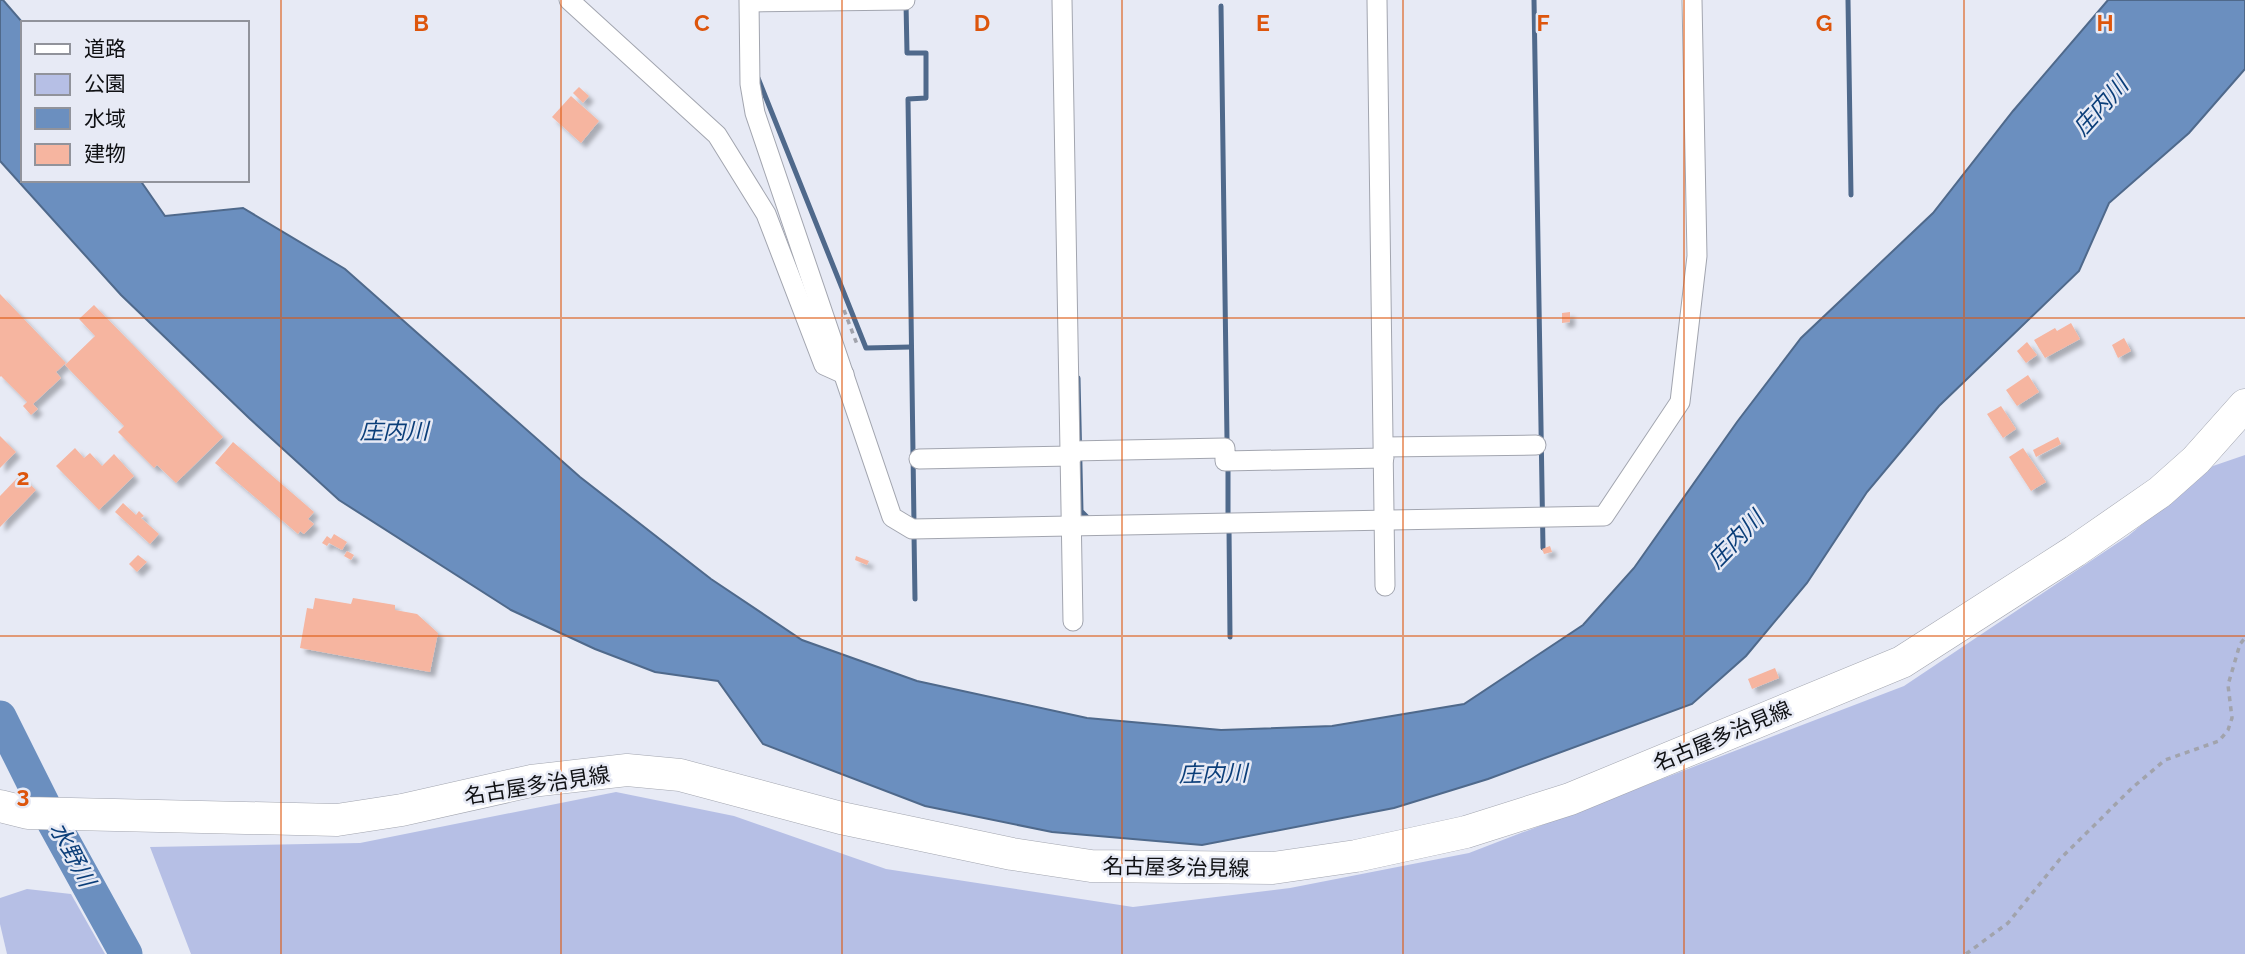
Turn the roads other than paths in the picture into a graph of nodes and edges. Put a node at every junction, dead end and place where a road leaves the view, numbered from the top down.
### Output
1 (569, 0) edge
2 (905, 0) edge
3 (1062, 0) edge
4 (1377, 0) edge
5 (1692, 0) edge
6 (750, 1) edge
7 (844, 374) junction
8 (2245, 405) edge
9 (1536, 445) dead end
10 (1384, 452) junction
11 (1072, 453) junction
12 (919, 458) dead end
13 (1385, 521) junction
14 (1073, 525) junction
15 (1385, 586) dead end
16 (1073, 621) dead end
17 (14, 809) edge

1 - 7 street
2 - 6 street
3 - 11 street
4 - 10 street
5 - 13 street
6 - 7 street
7 - 14 street
8 - 17 main road, 名古屋多治見線
9 - 10 street
10 - 11 street
10 - 13 street
11 - 12 street
11 - 14 street
13 - 14 street
13 - 15 street
14 - 16 street

